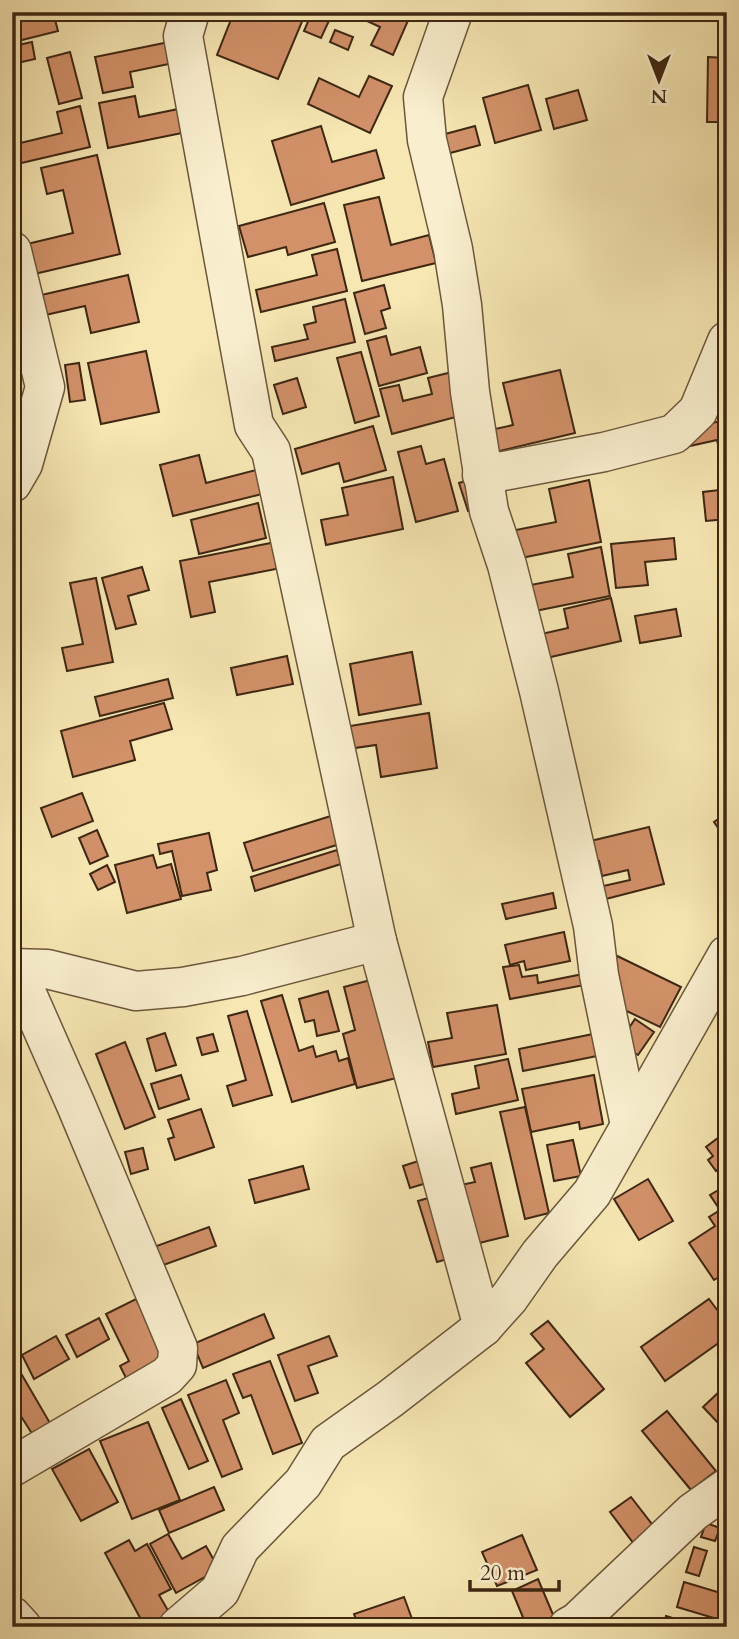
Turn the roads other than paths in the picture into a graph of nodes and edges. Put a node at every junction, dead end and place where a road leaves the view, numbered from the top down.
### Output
1 (190, 12) edge
2 (439, 17) edge
3 (12, 251) edge
4 (727, 341) edge
5 (16, 471) edge
6 (482, 475) junction
7 (377, 941) junction
8 (727, 956) edge
9 (14, 969) edge
10 (630, 1125) junction
11 (483, 1327) junction
12 (12, 1467) edge
13 (727, 1488) edge
14 (12, 1616) edge
15 (22, 1627) edge
16 (178, 1627) edge
17 (568, 1627) edge

1 - 7 street
2 - 6 street
3 - 5 street
4 - 6 street
6 - 10 street
7 - 9 street
7 - 11 street
8 - 10 street
9 - 12 street
10 - 11 street
11 - 16 street
13 - 17 street
14 - 15 street

